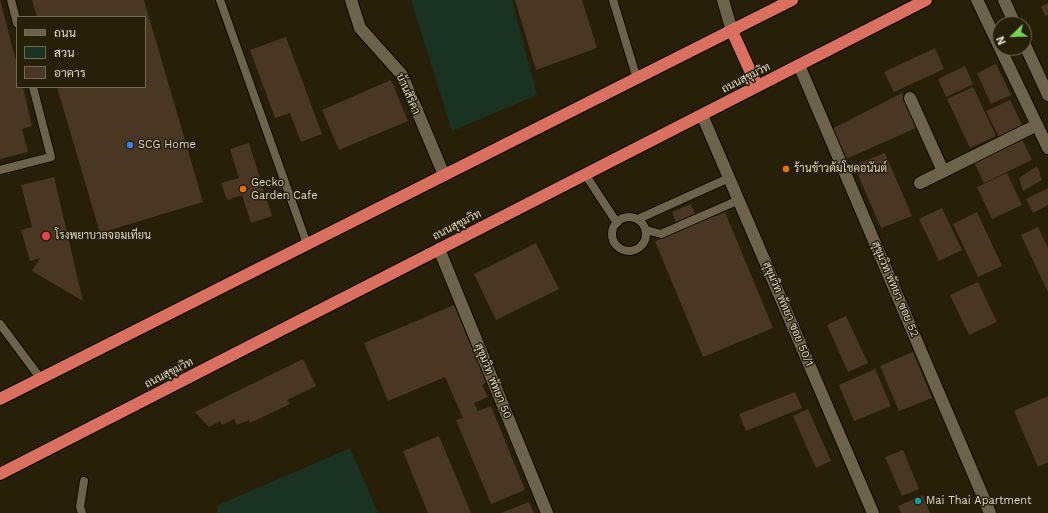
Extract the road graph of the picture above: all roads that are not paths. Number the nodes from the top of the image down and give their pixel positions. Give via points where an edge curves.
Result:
1 (11, 0) edge
2 (220, 0) edge
3 (351, 0) edge
4 (614, 0) edge
5 (723, 0) edge
6 (792, 0) edge
7 (926, 0) edge
8 (977, 0) edge
9 (1004, 0) edge
10 (1011, 16) edge
11 (16, 19) edge
12 (732, 31) junction
13 (1030, 56) edge
14 (799, 65) junction
15 (636, 79) junction
16 (757, 86) junction
17 (33, 88) edge
18 (1048, 94) edge
19 (910, 98) dead end
20 (702, 115) junction
21 (1037, 125) junction
22 (1048, 148) edge
23 (0, 170) edge
24 (943, 171) junction
25 (585, 174) junction
26 (444, 175) junction
27 (729, 178) junction
28 (920, 183) dead end
29 (739, 200) junction
30 (638, 219) junction
31 (617, 223) junction
32 (646, 230) junction
33 (307, 244) junction
34 (439, 249) junction
35 (0, 324) edge
36 (40, 379) junction
37 (0, 399) edge
38 (0, 474) edge
39 (84, 481) dead end
40 (82, 513) edge
41 (547, 513) edge
42 (873, 513) edge
43 (990, 513) edge

1 - 11 lane
2 - 33 lane
3 - 26 street, บ้านสิริคา via 360,28 402,75
4 - 15 lane
5 - 12 street
6 - 12 highway
7 - 14 highway, ถนนสุขุมวิท
8 - 21 street
9 - 10 street
12 - 15 highway
12 - 16 highway
13 - 18 street
14 - 16 highway, ถนนสุขุมวิท
14 - 43 street, สุขุมวิท พัทยา ซอย 52
15 - 26 highway
16 - 20 highway, ถนนสุขุมวิท
17 - 23 lane via 51,157
19 - 24 street
20 - 25 highway, ถนนสุขุมวิท
20 - 27 street, สุขุมวิท พัทยา ซอย 50/1
21 - 22 street
21 - 24 street
24 - 28 street
25 - 31 lane
25 - 34 highway, ถนนสุขุมวิท
26 - 33 highway
27 - 29 street, สุขุมวิท พัทยา ซอย 50/1
27 - 30 lane
29 - 32 lane via 661,234
29 - 42 street, สุขุมวิท พัทยา ซอย 50/1
30 - 31 lane via 624,218
30 - 32 lane
31 - 32 lane via 613,230 614,242 622,250 633,251 642,245
33 - 36 highway
34 - 38 highway, ถนนสุขุมวิท
34 - 41 street, สุขุมวิท พัทยา 50
35 - 36 lane
36 - 37 highway
39 - 40 lane via 80,507

